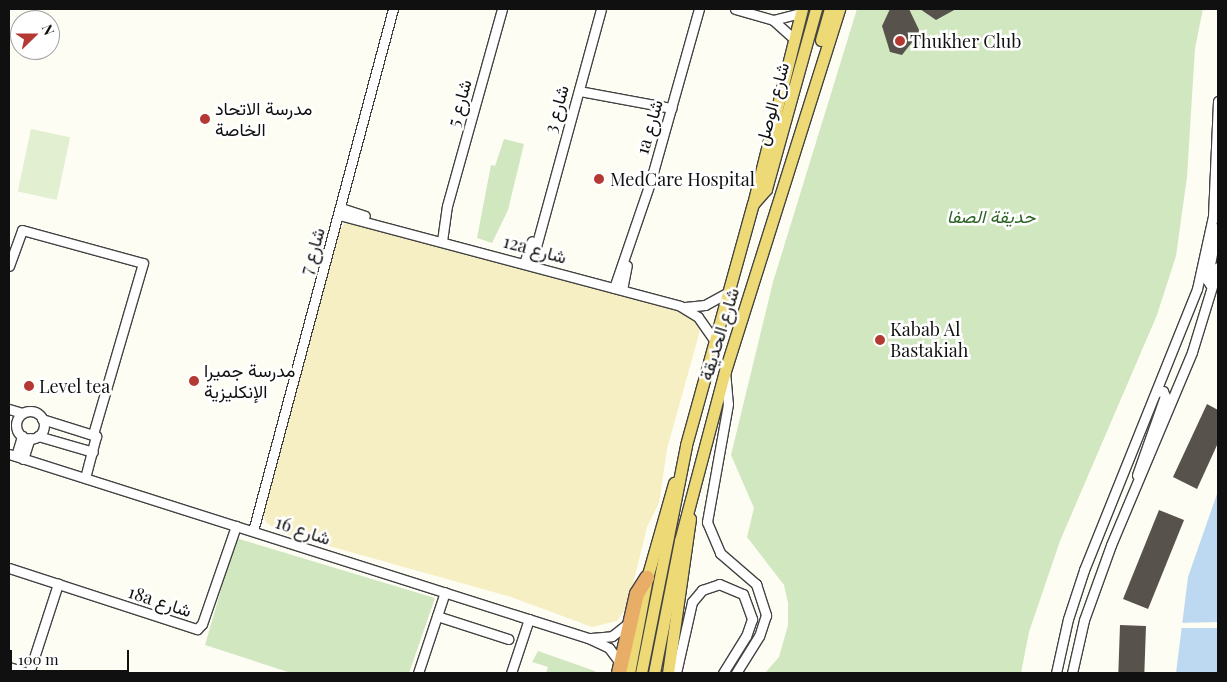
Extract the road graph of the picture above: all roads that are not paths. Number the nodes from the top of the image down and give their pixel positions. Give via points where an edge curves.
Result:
1 (384, 9) edge
2 (393, 9) edge
3 (502, 9) edge
4 (699, 9) edge
5 (738, 9) edge
6 (816, 9) edge
7 (830, 9) edge
8 (840, 9) edge
9 (597, 10) edge
10 (802, 11) edge
11 (773, 20) junction
12 (390, 22) junction
13 (794, 39) junction
14 (820, 64) junction
15 (580, 87) junction
16 (1218, 101) edge
17 (670, 111) junction
18 (1215, 198) junction
19 (753, 204) junction
20 (340, 211) junction
21 (438, 240) junction
22 (528, 264) junction
23 (9, 266) edge
24 (1218, 267) edge
25 (1215, 282) junction
26 (618, 289) junction
27 (727, 293) junction
28 (680, 306) junction
29 (714, 340) junction
30 (725, 371) junction
31 (1158, 392) junction
32 (9, 409) edge
33 (22, 413) junction
34 (42, 419) junction
35 (23, 434) edge
36 (93, 434) junction
37 (93, 452) junction
38 (16, 456) edge
39 (85, 478) junction
40 (679, 478) junction
41 (1136, 487) junction
42 (689, 506) junction
43 (244, 529) junction
44 (9, 568) edge
45 (647, 578) junction
46 (58, 584) junction
47 (445, 592) junction
48 (437, 616) junction
49 (529, 619) junction
50 (630, 622) junction
51 (588, 638) junction
52 (508, 639) dead end
53 (9, 667) edge
54 (623, 670) edge
55 (28, 673) edge
56 (418, 673) edge
57 (511, 673) edge
58 (641, 673) edge
59 (654, 673) edge
60 (668, 673) edge
61 (676, 673) edge
62 (723, 673) edge
63 (736, 673) edge
64 (1056, 673) edge
65 (1072, 673) edge

1 - 12 street
2 - 12 street, شارع 7
3 - 21 street, شارع 5
4 - 17 street, 1a شارع
5 - 11 street
6 - 19 main road, شارع الوصل via 766,189
7 - 14 main road, شارع الحديقة via 820,46
8 - 14 main road
9 - 15 street, شارع 3
10 - 11 street
10 - 13 main road, شارع الحديقة
11 - 13 street
12 - 20 street, شارع 7
13 - 19 main road, شارع الحديقة
14 - 30 main road, شارع الحديقة
15 - 17 street
15 - 22 street, شارع 3
16 - 18 street
17 - 26 street, 1a شارع
18 - 25 street via 1218,219 1207,280 1210,284
18 - 31 street via 1198,289
19 - 27 main road, شارع الحديقة
20 - 21 street, 12a شارع
20 - 43 street, شارع 7 via 258,501
21 - 22 street, 12a شارع
22 - 26 street, 12a شارع
23 - 36 street via 22,230 143,263
24 - 25 street
25 - 41 street via 1189,360
26 - 28 street, 12a شارع
27 - 28 street, 12a شارع via 700,306
27 - 29 main road, شارع الحديقة
28 - 29 street, 12a شارع via 698,317
29 - 40 main road, شارع الحديقة
30 - 42 main road, شارع الحديقة
30 - 63 street via 728,404 707,522 720,553 756,584 766,615 759,636
31 - 41 street via 1163,391 1166,396 1142,455
31 - 64 street via 1084,570 1068,619
32 - 33 street
33 - 34 street via 33,412
33 - 35 street via 17,419
34 - 35 street
34 - 36 street
35 - 37 street
35 - 38 street
36 - 37 street via 97,438
37 - 39 street
38 - 39 street, شارع 16
39 - 43 street, شارع 16
40 - 45 main road via 669,492
40 - 58 main road, شارع الحديقة
41 - 65 street via 1084,620
42 - 59 main road, شارع الحديقة
42 - 60 main road via 689,543
43 - 46 street, 18a شارع via 197,629
43 - 47 street, شارع 16
44 - 46 street, 18a شارع
45 - 50 highway via 637,594
45 - 54 main road
46 - 55 street
47 - 48 street
47 - 49 street, شارع 16
48 - 52 street
48 - 56 street
49 - 51 street, شارع 16
49 - 57 street
50 - 51 street, شارع 16 via 612,636
50 - 54 highway
51 - 54 street, شارع 16 via 609,648
53 - 55 street
61 - 62 street via 692,602 702,590 719,584 743,594 752,619

